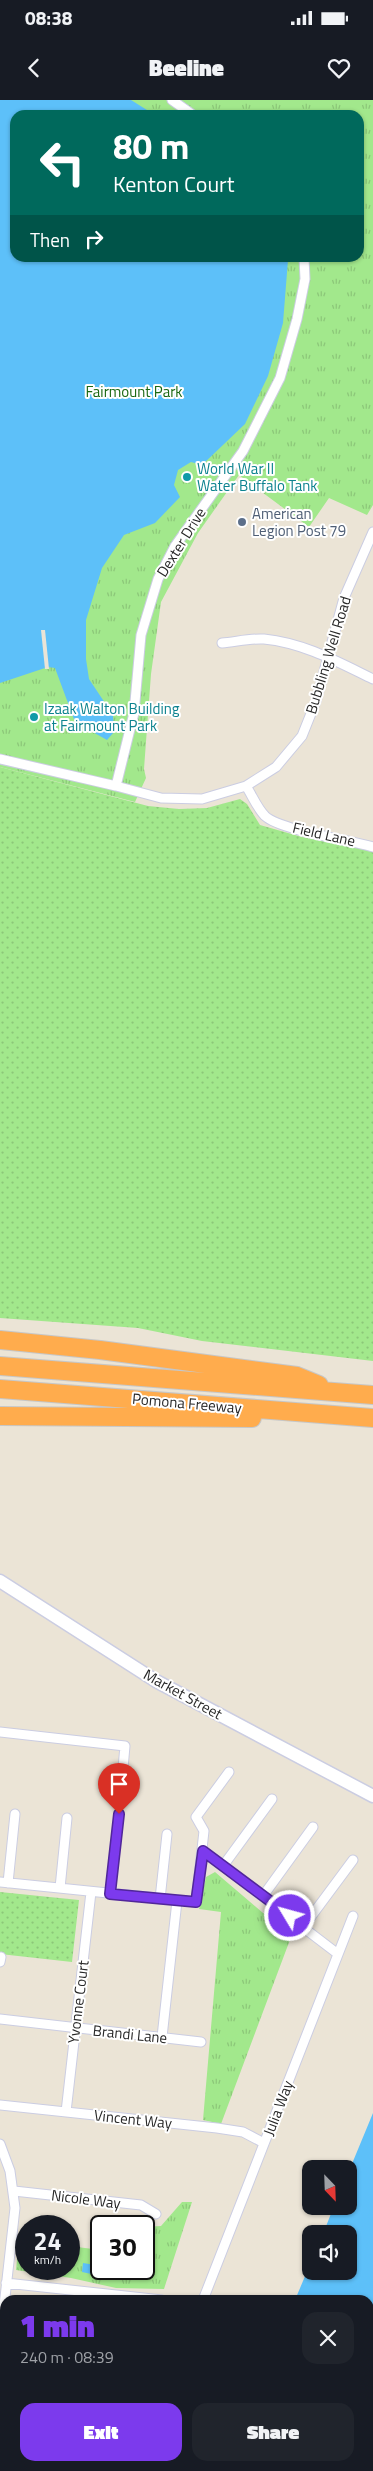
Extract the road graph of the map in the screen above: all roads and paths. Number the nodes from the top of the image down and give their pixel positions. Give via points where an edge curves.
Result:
1 (172, 100) edge
2 (186, 110) edge
3 (304, 262) edge
4 (373, 532) edge
5 (370, 542) edge
6 (222, 643) dead end
7 (329, 657) junction
8 (373, 679) edge
9 (0, 759) edge
10 (116, 786) junction
11 (246, 786) junction
12 (373, 846) edge
13 (0, 1340) edge
14 (0, 1366) edge
15 (0, 1389) edge
16 (338, 1392) junction
17 (373, 1395) edge
18 (327, 1414) junction
19 (0, 1416) edge
20 (373, 1418) edge
21 (0, 1581) edge
22 (0, 1732) edge
23 (229, 1772) dead end
24 (373, 1796) edge
25 (272, 1800) dead end
26 (120, 1801) dead end
27 (15, 1814) dead end
28 (119, 1814) dead end
29 (67, 1818) dead end
30 (313, 1828) dead end
31 (167, 1834) dead end
32 (203, 1851) junction
33 (353, 1860) dead end
34 (223, 1866) junction
35 (4, 1882) edge
36 (60, 1888) junction
37 (91, 1892) junction
38 (110, 1894) junction
39 (264, 1896) junction
40 (160, 1899) junction
41 (176, 1901) junction
42 (352, 1916) dead end
43 (304, 1926) junction
44 (338, 1954) junction
45 (1, 1957) edge
46 (0, 1962) edge
47 (0, 2019) edge
48 (75, 2027) junction
49 (162, 2037) junction
50 (201, 2042) dead end
51 (0, 2105) edge
52 (66, 2112) junction
53 (264, 2143) junction
54 (0, 2144) edge
55 (14, 2190) junction
56 (156, 2214) dead end
57 (4, 2257) edge
58 (6, 2284) junction
59 (5, 2295) edge
60 (113, 2295) edge
61 (205, 2295) edge

1 - 2 street
3 - 10 street, Dexter Drive via 305,279 297,319 280,378 243,451 175,546 158,579 141,635 134,713
4 - 5 street, Bubbling Well Road
5 - 7 street, Bubbling Well Road via 344,598
6 - 7 street via 263,639 298,645
7 - 8 street
7 - 11 street, Bubbling Well Road via 302,736 276,767
9 - 10 street
10 - 11 street via 161,798 202,799
11 - 12 street, Field Lane via 265,816 292,828
13 - 16 highway via 297,1376
14 - 16 highway, Pomona Freeway
15 - 18 highway, Pomona Freeway
16 - 17 highway, Pomona Freeway
18 - 19 highway via 222,1419
18 - 20 highway, Pomona Freeway
21 - 24 main road, Market Street via 156,1681
22 - 26 street via 125,1746
23 - 32 street via 196,1817 204,1831
25 - 34 street
27 - 35 street
28 - 38 street
29 - 36 street
30 - 39 street
31 - 40 street
32 - 34 street
32 - 41 street via 196,1902
33 - 43 street
34 - 39 street
35 - 36 street
36 - 37 street
37 - 38 street
37 - 48 street, Yvonne Court
38 - 40 street
39 - 43 street
40 - 41 street
41 - 49 street
42 - 44 street, Julia Way
43 - 44 street
44 - 53 street, Julia Way
45 - 46 street
47 - 48 street, Brandi Lane
48 - 49 street, Brandi Lane
48 - 52 street, Yvonne Court
49 - 50 street, Brandi Lane
51 - 52 street, Vincent Way
52 - 53 street, Vincent Way via 243,2132
53 - 61 street, Julia Way
54 - 55 street
55 - 56 street, Nicole Way via 141,2205
55 - 57 street via 14,2208
57 - 58 street
58 - 59 street
58 - 60 street

